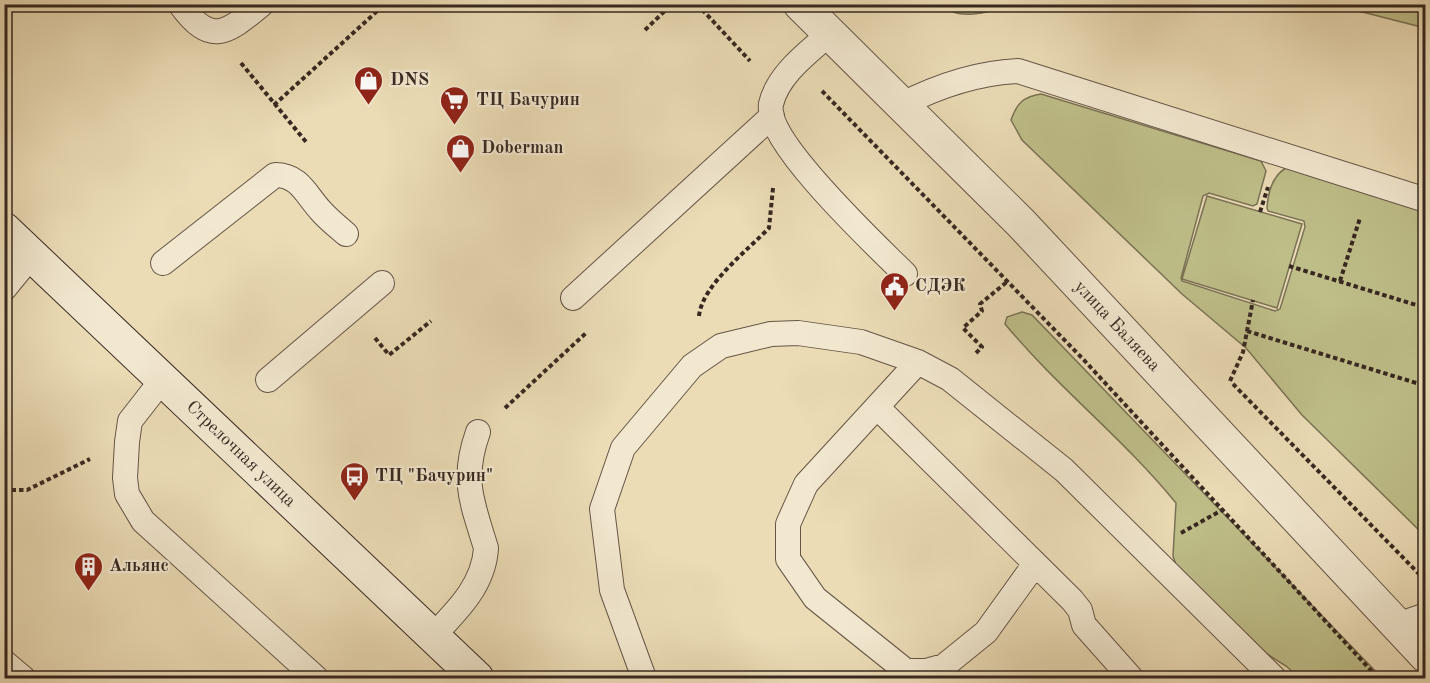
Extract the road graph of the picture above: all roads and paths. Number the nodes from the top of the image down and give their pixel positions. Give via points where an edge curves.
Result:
1 (180, 4) edge
2 (262, 4) edge
3 (385, 4) edge
4 (672, 4) edge
5 (697, 4) edge
6 (800, 4) edge
7 (645, 30) dead end
8 (216, 32) junction
9 (829, 34) junction
10 (796, 64) junction
11 (777, 89) junction
12 (274, 105) junction
13 (901, 105) junction
14 (772, 116) junction
15 (297, 130) dead end
16 (773, 181) dead end
17 (1425, 200) edge
18 (4, 229) edge
19 (1356, 230) dead end
20 (346, 234) dead end
21 (32, 256) junction
22 (163, 263) dead end
23 (1289, 266) dead end
24 (905, 274) dead end
25 (1008, 281) junction
26 (1340, 281) junction
27 (382, 283) dead end
28 (4, 289) edge
29 (573, 298) dead end
30 (1253, 300) dead end
31 (1425, 308) edge
32 (431, 321) dead end
33 (1247, 331) junction
34 (721, 346) junction
35 (389, 354) dead end
36 (918, 362) junction
37 (950, 379) junction
38 (162, 380) junction
39 (268, 380) dead end
40 (1230, 381) dead end
41 (1425, 386) edge
42 (878, 407) junction
43 (478, 432) dead end
44 (83, 463) dead end
45 (4, 490) edge
46 (1222, 509) junction
47 (1147, 552) junction
48 (1035, 564) junction
49 (1411, 620) edge
50 (432, 636) junction
51 (1425, 656) edge
52 (4, 663) edge
53 (301, 674) edge
54 (23, 678) edge
55 (477, 678) edge
56 (644, 678) edge
57 (1131, 678) edge
58 (1274, 678) edge
59 (1378, 678) edge

1 - 8 lane via 198,26
2 - 8 lane via 232,29
3 - 12 path
4 - 7 path
5 - 11 path
6 - 9 street, улица Баляева
8 - 12 path
9 - 10 lane
9 - 13 street, улица Баляева
10 - 11 lane
10 - 25 path
11 - 14 lane
12 - 15 path
13 - 17 lane via 938,86 1018,71
13 - 49 street, улица Баляева
14 - 24 lane via 792,152 830,199
14 - 29 lane
16 - 34 path via 769,228 700,303 699,325
18 - 21 street, Стрелочная улица
19 - 26 path
20 - 22 lane via 297,181 287,175 275,175
21 - 28 lane
21 - 38 street, Стрелочная улица
23 - 26 path
25 - 37 path via 980,304 982,311 963,327 982,346
25 - 46 path
26 - 31 path
27 - 39 lane
30 - 33 path
32 - 35 path
33 - 40 path
33 - 41 path
34 - 36 lane via 771,334 798,333 861,342
34 - 56 lane via 692,366 623,448 602,509 612,590
36 - 37 lane
36 - 42 lane
37 - 47 lane via 1064,471
38 - 50 street, Стрелочная улица
38 - 53 lane via 130,421 124,478 130,502 143,521
42 - 48 lane
42 - 48 lane via 806,484 788,524 788,559 815,598 906,671 926,671 944,666 986,632
43 - 50 lane via 469,458 468,484 486,548 484,567 468,597
44 - 45 path via 27,490
46 - 47 path
46 - 59 path
47 - 58 lane
48 - 57 lane via 1072,600 1084,625
49 - 51 street, улица Баляева
50 - 55 street, Стрелочная улица
52 - 54 lane

